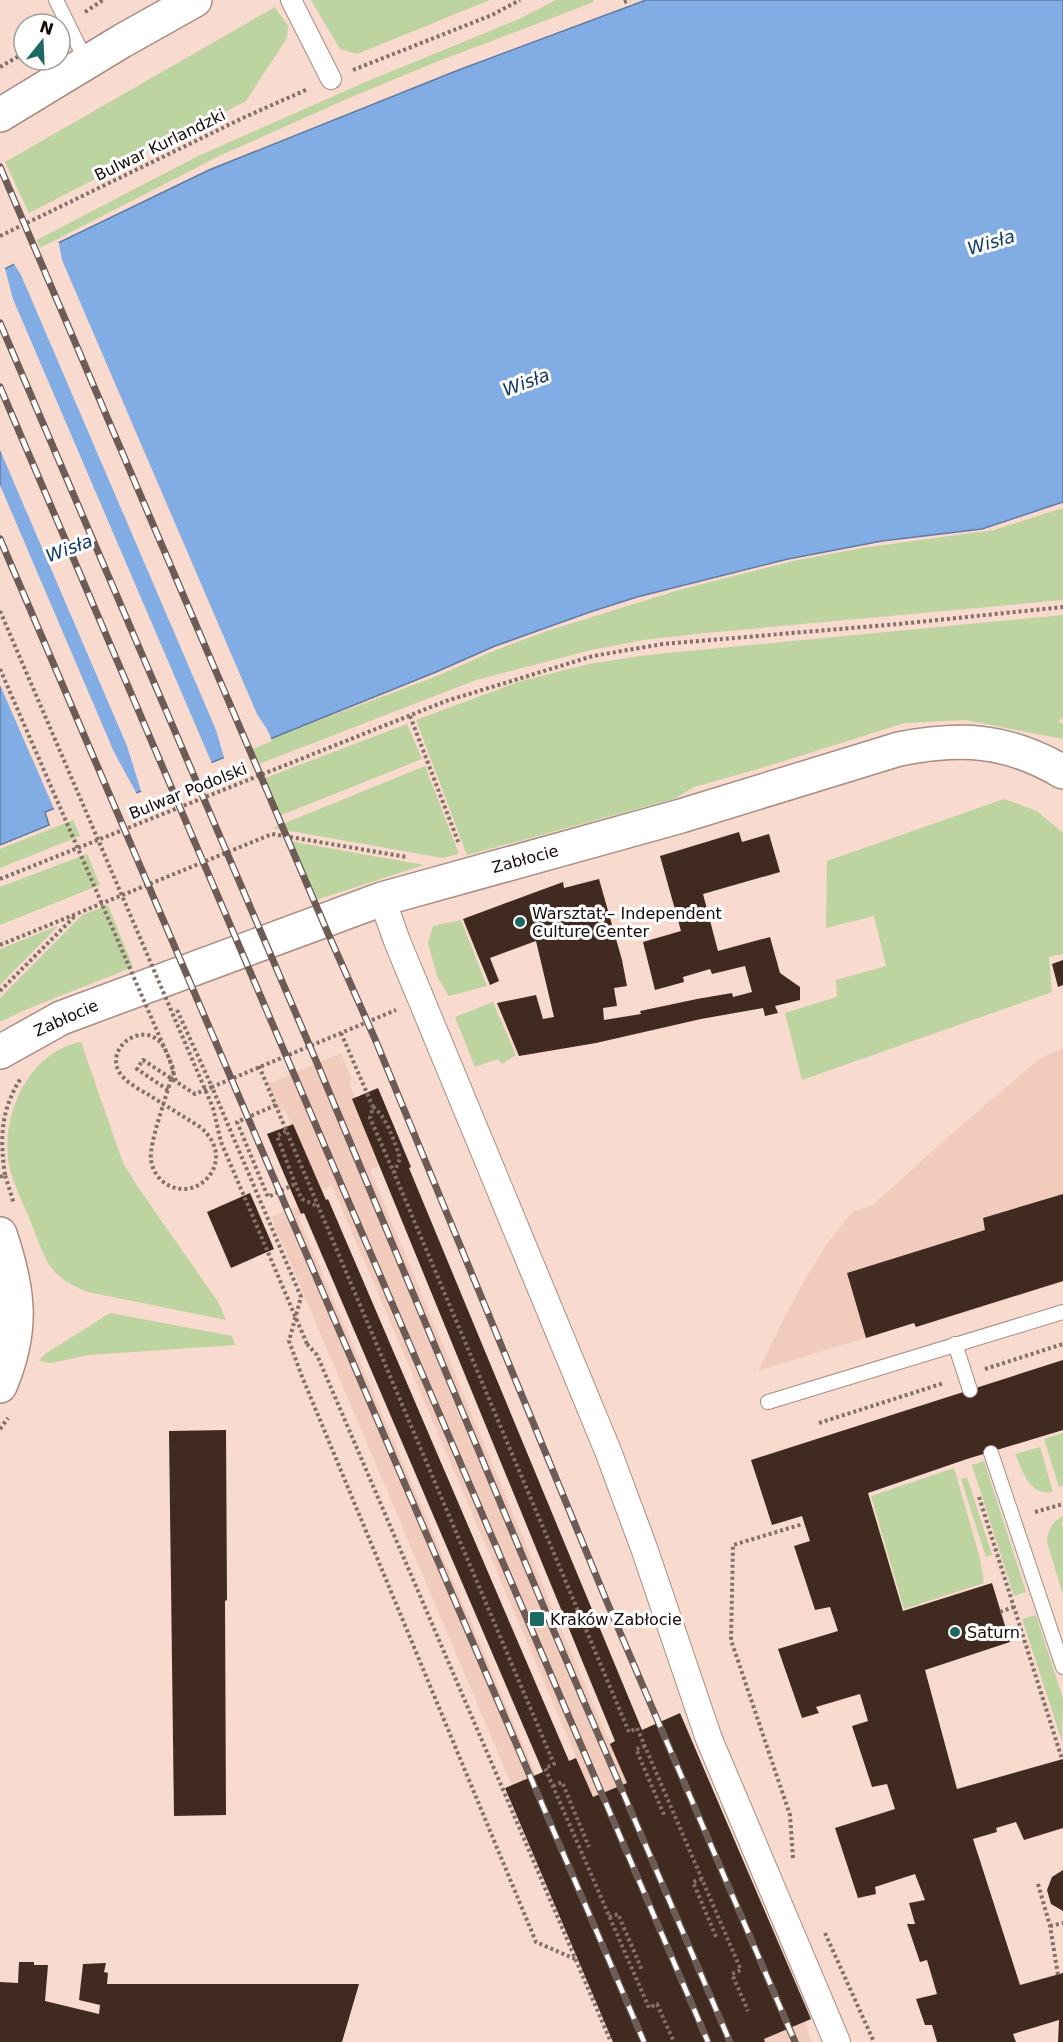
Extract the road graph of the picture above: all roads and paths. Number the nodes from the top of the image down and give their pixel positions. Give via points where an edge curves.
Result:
1 (56, 0) edge
2 (158, 0) edge
3 (195, 0) edge
4 (291, 0) edge
5 (520, 0) edge
6 (630, 0) edge
7 (624, 2) dead end
8 (122, 41) junction
9 (87, 63) junction
10 (331, 79) junction
11 (0, 115) edge
12 (0, 236) edge
13 (1063, 607) edge
14 (0, 611) edge
15 (0, 669) edge
16 (410, 716) junction
17 (1063, 772) edge
18 (460, 847) dead end
19 (0, 879) edge
20 (443, 881) junction
21 (382, 899) junction
22 (78, 913) junction
23 (0, 945) edge
24 (0, 991) edge
25 (163, 1005) dead end
26 (401, 1008) dead end
27 (153, 1009) dead end
28 (142, 1012) dead end
29 (341, 1033) junction
30 (13, 1061) edge
31 (259, 1066) junction
32 (177, 1082) junction
33 (212, 1087) junction
34 (168, 1090) junction
35 (276, 1105) junction
36 (373, 1107) junction
37 (286, 1131) junction
38 (394, 1173) junction
39 (5, 1175) dead end
40 (295, 1184) junction
41 (319, 1207) junction
42 (0, 1234) edge
43 (1063, 1312) edge
44 (954, 1344) junction
45 (1063, 1344) edge
46 (965, 1376) junction
47 (0, 1386) edge
48 (970, 1390) dead end
49 (768, 1402) dead end
50 (819, 1423) dead end
51 (991, 1453) dead end
52 (978, 1493) dead end
53 (1063, 1504) edge
54 (1031, 1513) dead end
55 (803, 1524) dead end
56 (1063, 1666) edge
57 (645, 1746) junction
58 (1062, 1759) edge
59 (553, 1786) junction
60 (665, 1817) dead end
61 (589, 1847) dead end
62 (793, 1861) dead end
63 (702, 1879) junction
64 (1038, 1884) dead end
65 (609, 1917) junction
66 (1063, 1923) edge
67 (822, 1925) dead end
68 (1050, 1926) junction
69 (717, 1939) dead end
70 (575, 1959) junction
71 (642, 1970) dead end
72 (1059, 1975) dead end
73 (748, 2011) dead end
74 (611, 2042) edge
75 (674, 2042) edge
76 (837, 2042) edge
77 (874, 2042) edge

1 - 9 lane
2 - 8 street
3 - 8 street
4 - 10 street
5 - 10 path, Bulwar Kurlandzki via 492,15
6 - 7 path
8 - 9 street
9 - 11 street
10 - 12 path, Bulwar Kurlandzki
13 - 16 path, Bulwar Podolski via 663,644 593,656 446,701
14 - 70 path, bridge via 213,1108 221,1142 307,1344 317,1355
15 - 34 path, bridge via 174,1070
16 - 18 path
16 - 19 path, Bulwar Podolski
17 - 20 street, Zabłocie via 1036,758 988,743 956,741 899,749 681,816
20 - 21 street, Zabłocie
20 - 22 path via 436,862 272,834
21 - 30 street, Zabłocie via 68,1015 38,1029
21 - 76 street via 608,1451 709,1739
22 - 23 path
22 - 24 path
25 - 33 path via 173,1001
26 - 29 path
27 - 28 path
29 - 31 path
29 - 36 path
30 - 39 path via 13,1092 3,1120 1,1141
31 - 33 path
31 - 35 path
32 - 33 path via 195,1094
32 - 34 path via 143,1060 137,1070
32 - 34 path, bridge via 163,1045 156,1038 140,1034 120,1047 116,1063 123,1078 137,1088 164,1104 200,1127 215,1144 215,1167 200,1184 190,1188 167,1185 153,1169 151,1149 160,1119 162,1110 165,1100
33 - 70 path via 301,1297 289,1341 301,1374 536,1942
35 - 37 path
35 - 40 path via 237,1122 268,1197
36 - 38 path via 370,1118
36 - 38 path via 381,1113 400,1158
37 - 40 path via 277,1136
37 - 41 path
38 - 57 path via 629,1732 637,1728
40 - 41 path via 302,1199
41 - 59 path via 554,1764 545,1768
42 - 47 street via 16,1296 14,1342
43 - 44 lane
44 - 46 lane
44 - 49 lane
45 - 46 path
46 - 48 lane
46 - 50 path
51 - 56 lane
52 - 58 path
53 - 54 path
55 - 62 path via 733,1545 731,1640 790,1815
57 - 60 path via 636,1749
57 - 63 path
59 - 61 path via 562,1782
59 - 65 path
63 - 69 path via 693,1882
63 - 73 path via 741,1970 732,1974
64 - 68 path
65 - 71 path via 618,1914
65 - 75 path via 648,2008 657,2004
66 - 68 path
67 - 77 path
68 - 72 path
70 - 74 path

